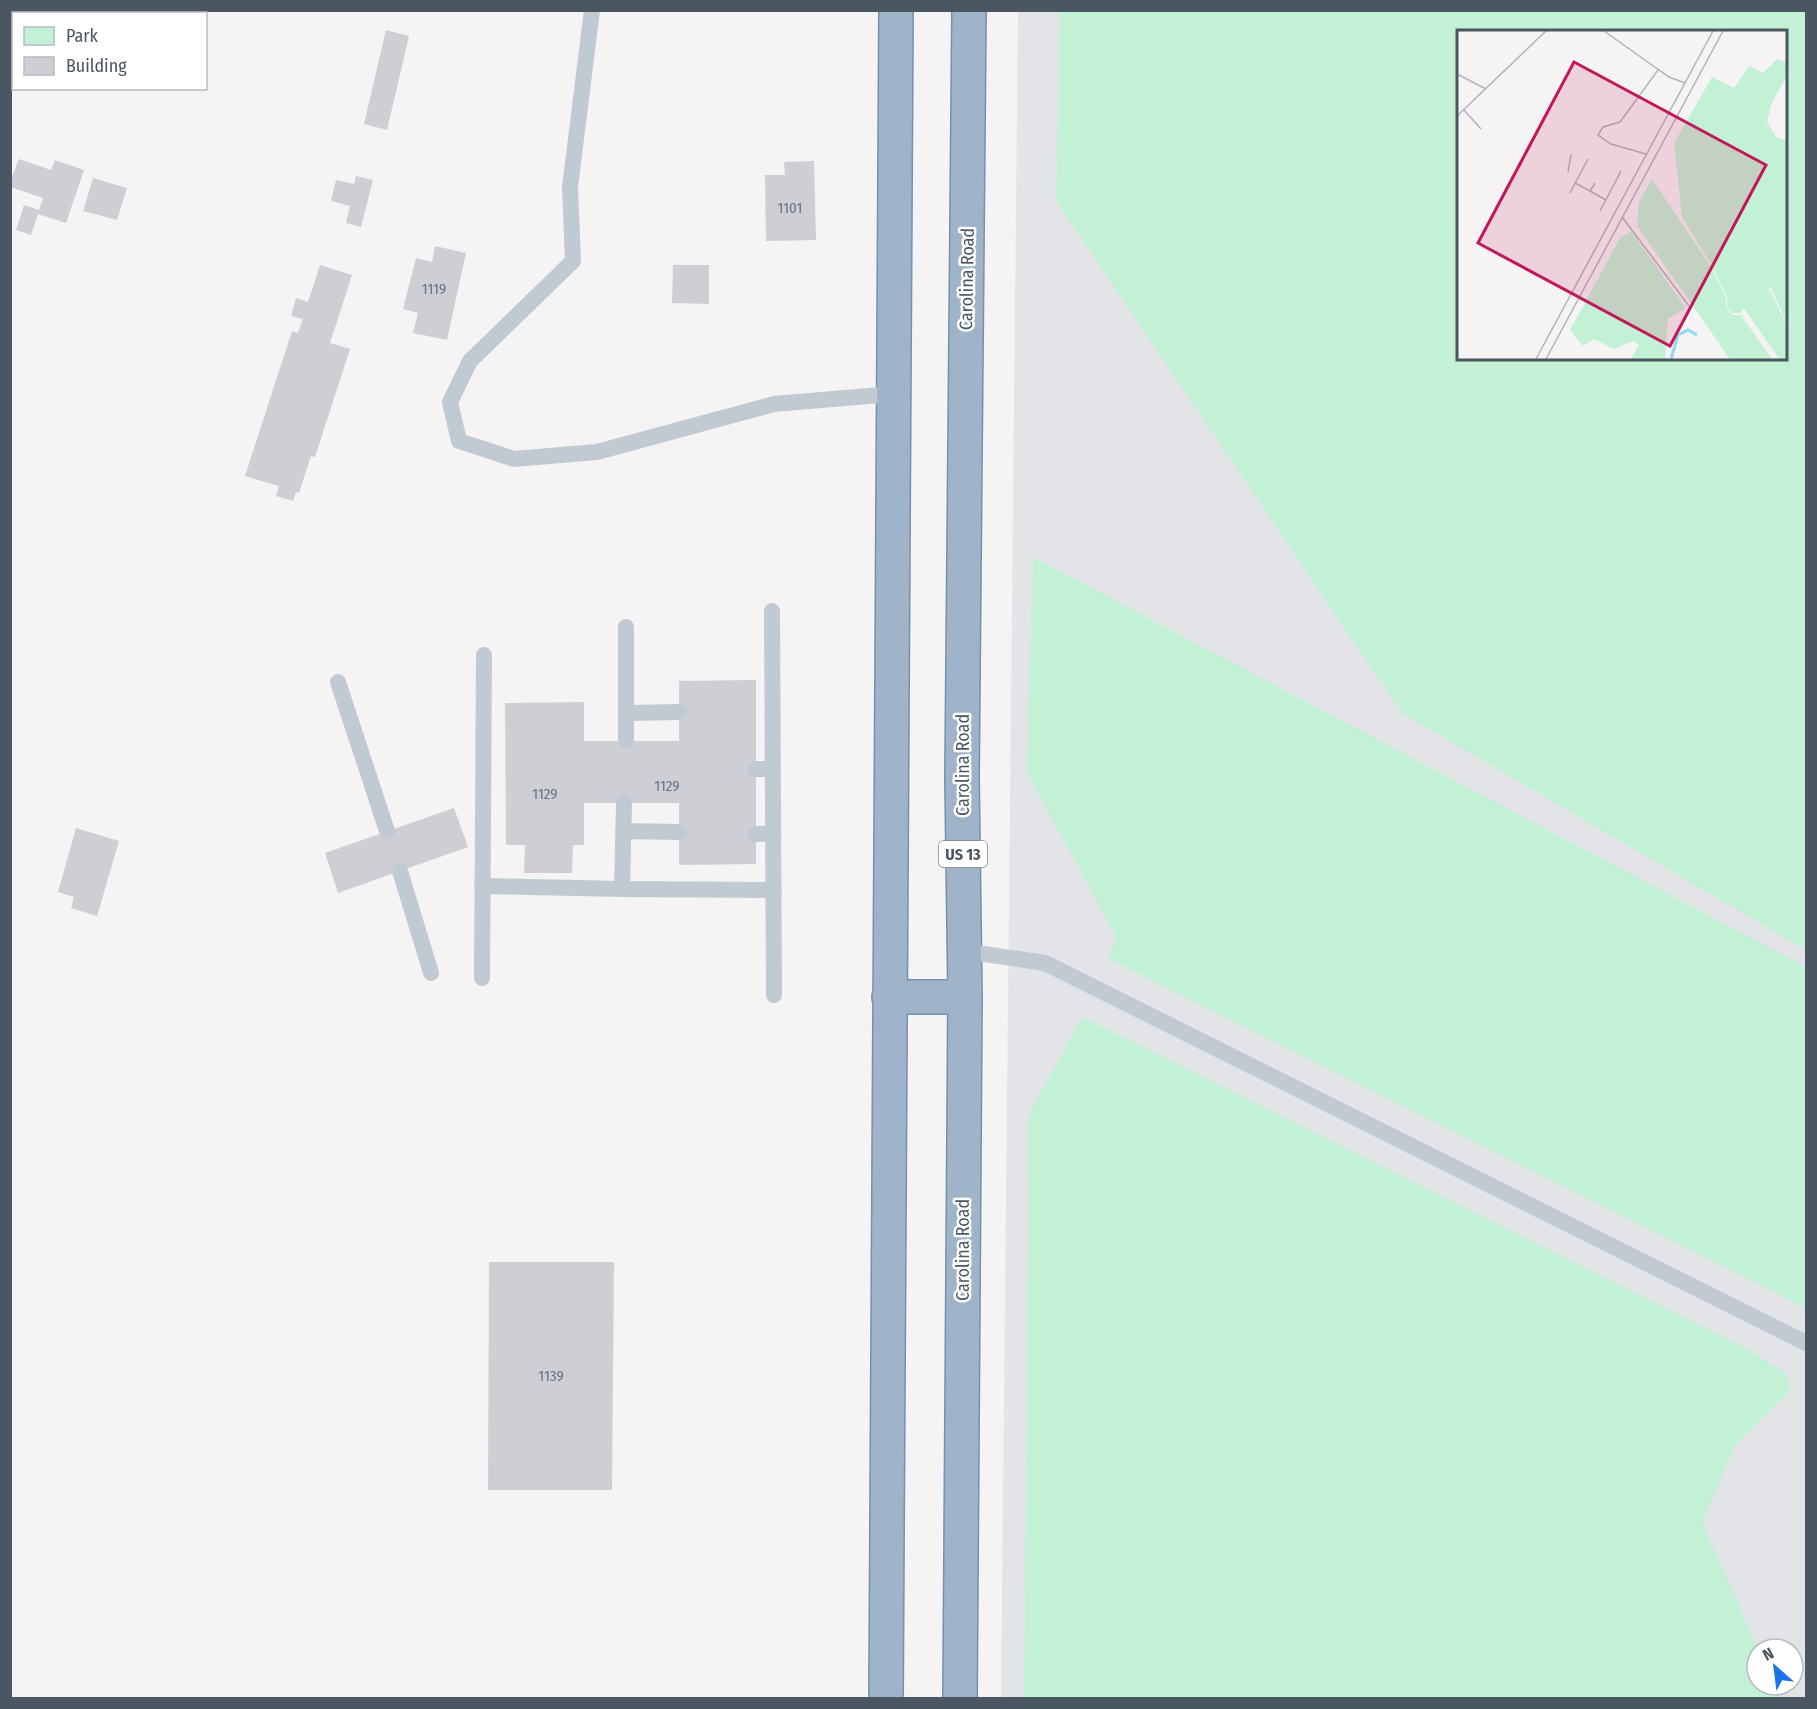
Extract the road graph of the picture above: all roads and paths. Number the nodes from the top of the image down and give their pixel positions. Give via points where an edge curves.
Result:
1 (592, 10) edge
2 (896, 10) edge
3 (969, 10) edge
4 (893, 394) junction
5 (772, 611) dead end
6 (626, 627) dead end
7 (484, 655) dead end
8 (338, 682) dead end
9 (679, 712) dead end
10 (626, 713) junction
11 (626, 741) dead end
12 (624, 803) dead end
13 (387, 831) dead end
14 (623, 831) junction
15 (679, 832) dead end
16 (756, 834) dead end
17 (773, 834) junction
18 (400, 871) dead end
19 (482, 886) junction
20 (622, 889) junction
21 (774, 890) junction
22 (964, 951) junction
23 (431, 973) dead end
24 (482, 978) dead end
25 (774, 994) dead end
26 (889, 997) junction
27 (965, 997) junction
28 (1806, 1343) edge
29 (886, 1698) edge
30 (960, 1698) edge

1 - 4 lane via 570,187 573,261 470,361 450,402 459,441 513,459 597,452 774,404
2 - 4 highway
3 - 22 highway, Carolina Road / US 13
4 - 26 highway
5 - 17 lane via 764,769
6 - 10 lane
7 - 19 lane
8 - 13 lane
9 - 10 lane
10 - 11 lane
12 - 14 lane
14 - 15 lane
14 - 20 lane
16 - 17 lane
17 - 21 lane
18 - 23 lane
19 - 20 lane
19 - 24 lane
20 - 21 lane
21 - 25 lane
22 - 27 highway, Carolina Road / US 13
22 - 28 lane via 1045,963
26 - 27 highway
26 - 29 highway
27 - 30 highway, Carolina Road / US 13

